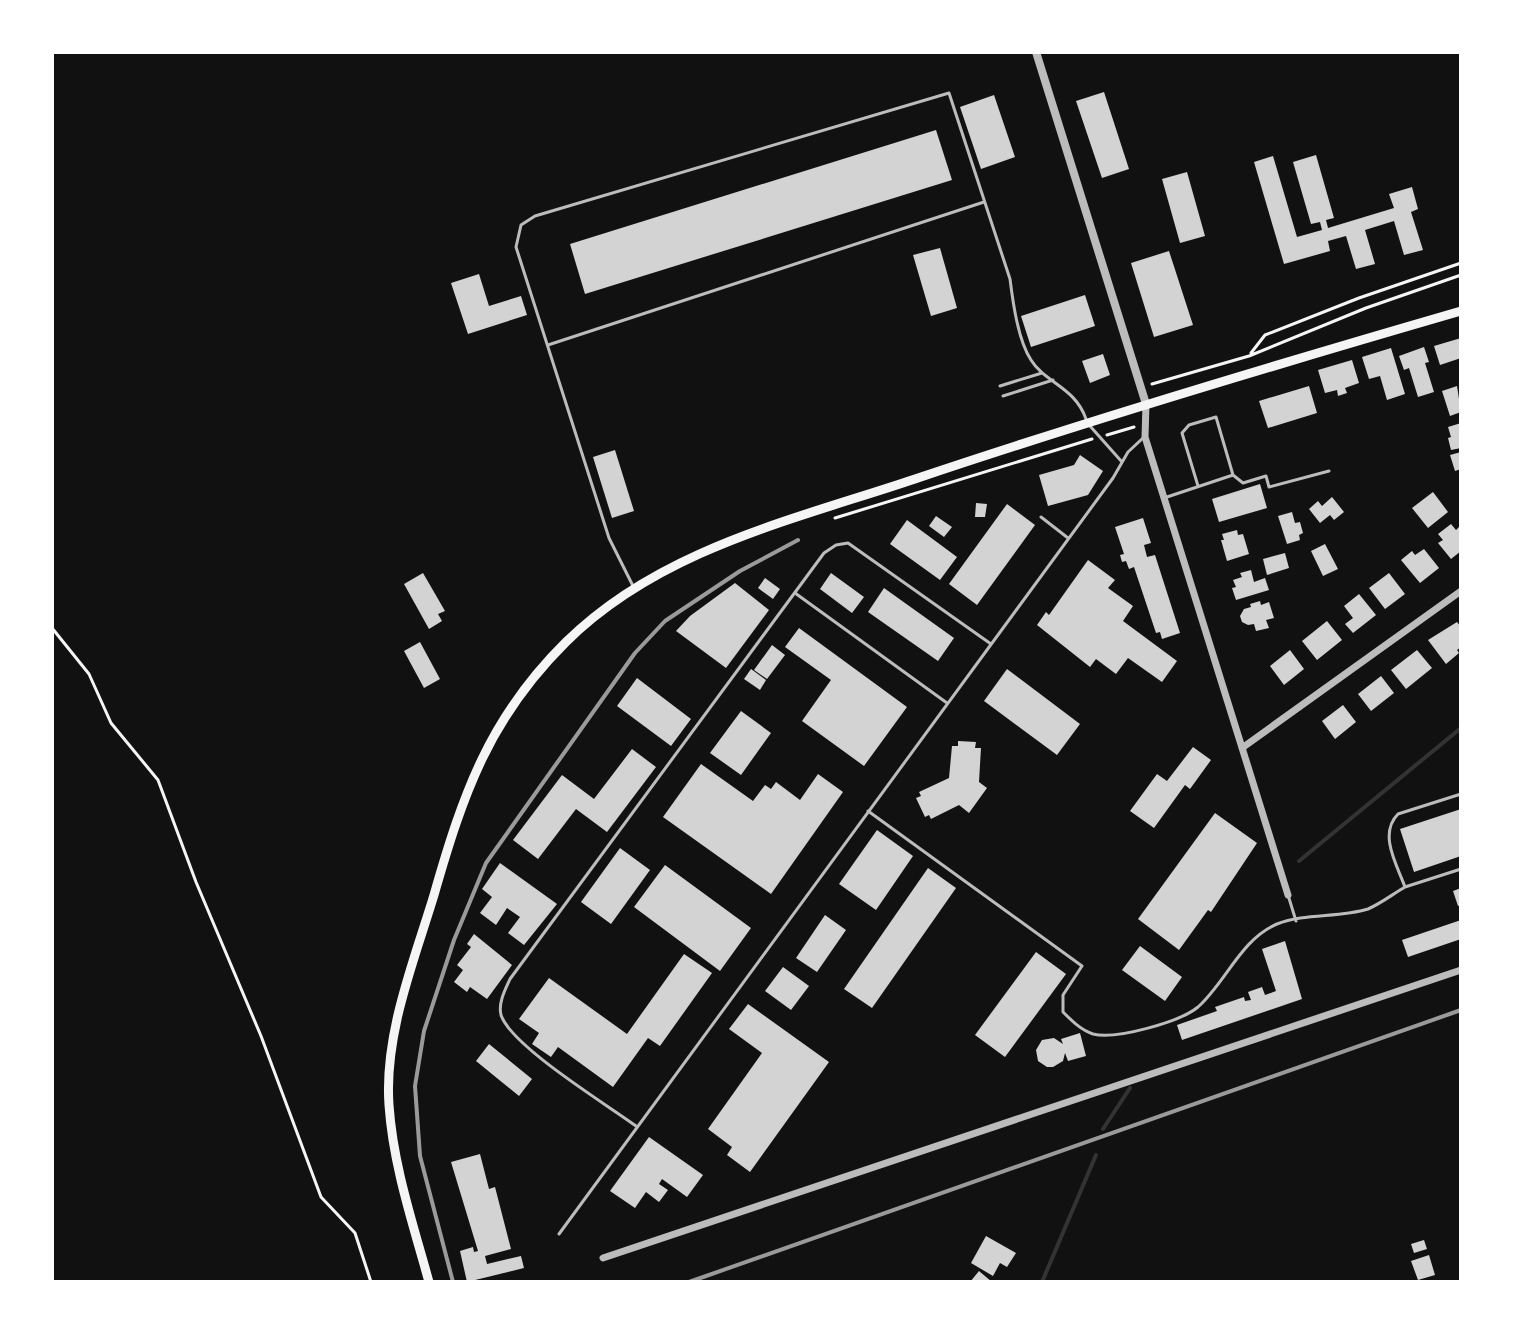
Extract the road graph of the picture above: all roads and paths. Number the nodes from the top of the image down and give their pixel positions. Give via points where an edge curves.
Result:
1 (1036, 52) edge
2 (984, 202) junction
3 (1461, 263) edge
4 (1461, 275) edge
5 (1461, 311) edge
6 (548, 345) junction
7 (1249, 356) junction
8 (1042, 373) junction
9 (1054, 380) junction
10 (1000, 386) dead end
11 (1141, 388) junction
12 (1003, 396) dead end
13 (1146, 404) junction
14 (1087, 421) junction
15 (1145, 424) junction
16 (1098, 437) junction
17 (1145, 437) junction
18 (1122, 462) junction
19 (1329, 471) dead end
20 (1233, 475) junction
21 (1198, 486) junction
22 (1164, 498) junction
23 (1041, 517) dead end
24 (823, 522) dead end
25 (1068, 538) junction
26 (634, 588) junction
27 (1461, 591) edge
28 (794, 593) junction
29 (52, 628) edge
30 (991, 644) junction
31 (947, 703) junction
32 (1242, 748) junction
33 (1461, 794) edge
34 (868, 811) junction
35 (1461, 869) edge
36 (1405, 887) junction
37 (1288, 895) joint
38 (1296, 921) junction
39 (1461, 970) edge
40 (637, 1127) junction
41 (559, 1234) dead end
42 (603, 1258) dead end
43 (371, 1282) edge
44 (429, 1282) edge

1 - 11 street
2 - 6 lane
2 - 6 lane via 949,93 535,216 521,225 516,247
2 - 8 lane via 1027,352
3 - 7 path via 1265,335
4 - 7 path
5 - 13 main road
6 - 26 lane via 609,538
7 - 11 path
8 - 9 lane
8 - 10 lane
9 - 12 lane
9 - 14 lane via 1082,408
11 - 13 street
13 - 14 main road
13 - 15 street
14 - 16 lane
14 - 26 main road via 698,553
15 - 16 path
15 - 17 street
16 - 18 lane
16 - 24 path
17 - 18 lane
17 - 22 street
18 - 25 lane
19 - 20 lane via 1269,487 1266,476 1243,483
20 - 21 lane
20 - 21 lane via 1216,417 1189,425 1182,433
21 - 22 lane
22 - 32 street
23 - 25 lane
25 - 30 lane
26 - 44 main road via 568,640 530,679 480,760 449,843 401,1010 389,1073 398,1169
27 - 32 street
28 - 30 lane via 824,553 848,543
28 - 31 lane
28 - 40 lane via 510,979 501,999 500,1012 517,1038
29 - 43 path via 89,674 111,723 158,780 321,1197 355,1233
30 - 31 lane
31 - 34 lane
32 - 37 street
33 - 36 lane via 1392,820 1387,836
34 - 38 lane via 1082,966 1063,995 1063,1012 1093,1034 1113,1035 1183,1016 1197,1008 1258,935 1279,923
34 - 40 lane
35 - 36 lane
36 - 38 lane via 1369,908
37 - 38 lane
39 - 42 street
40 - 41 lane

